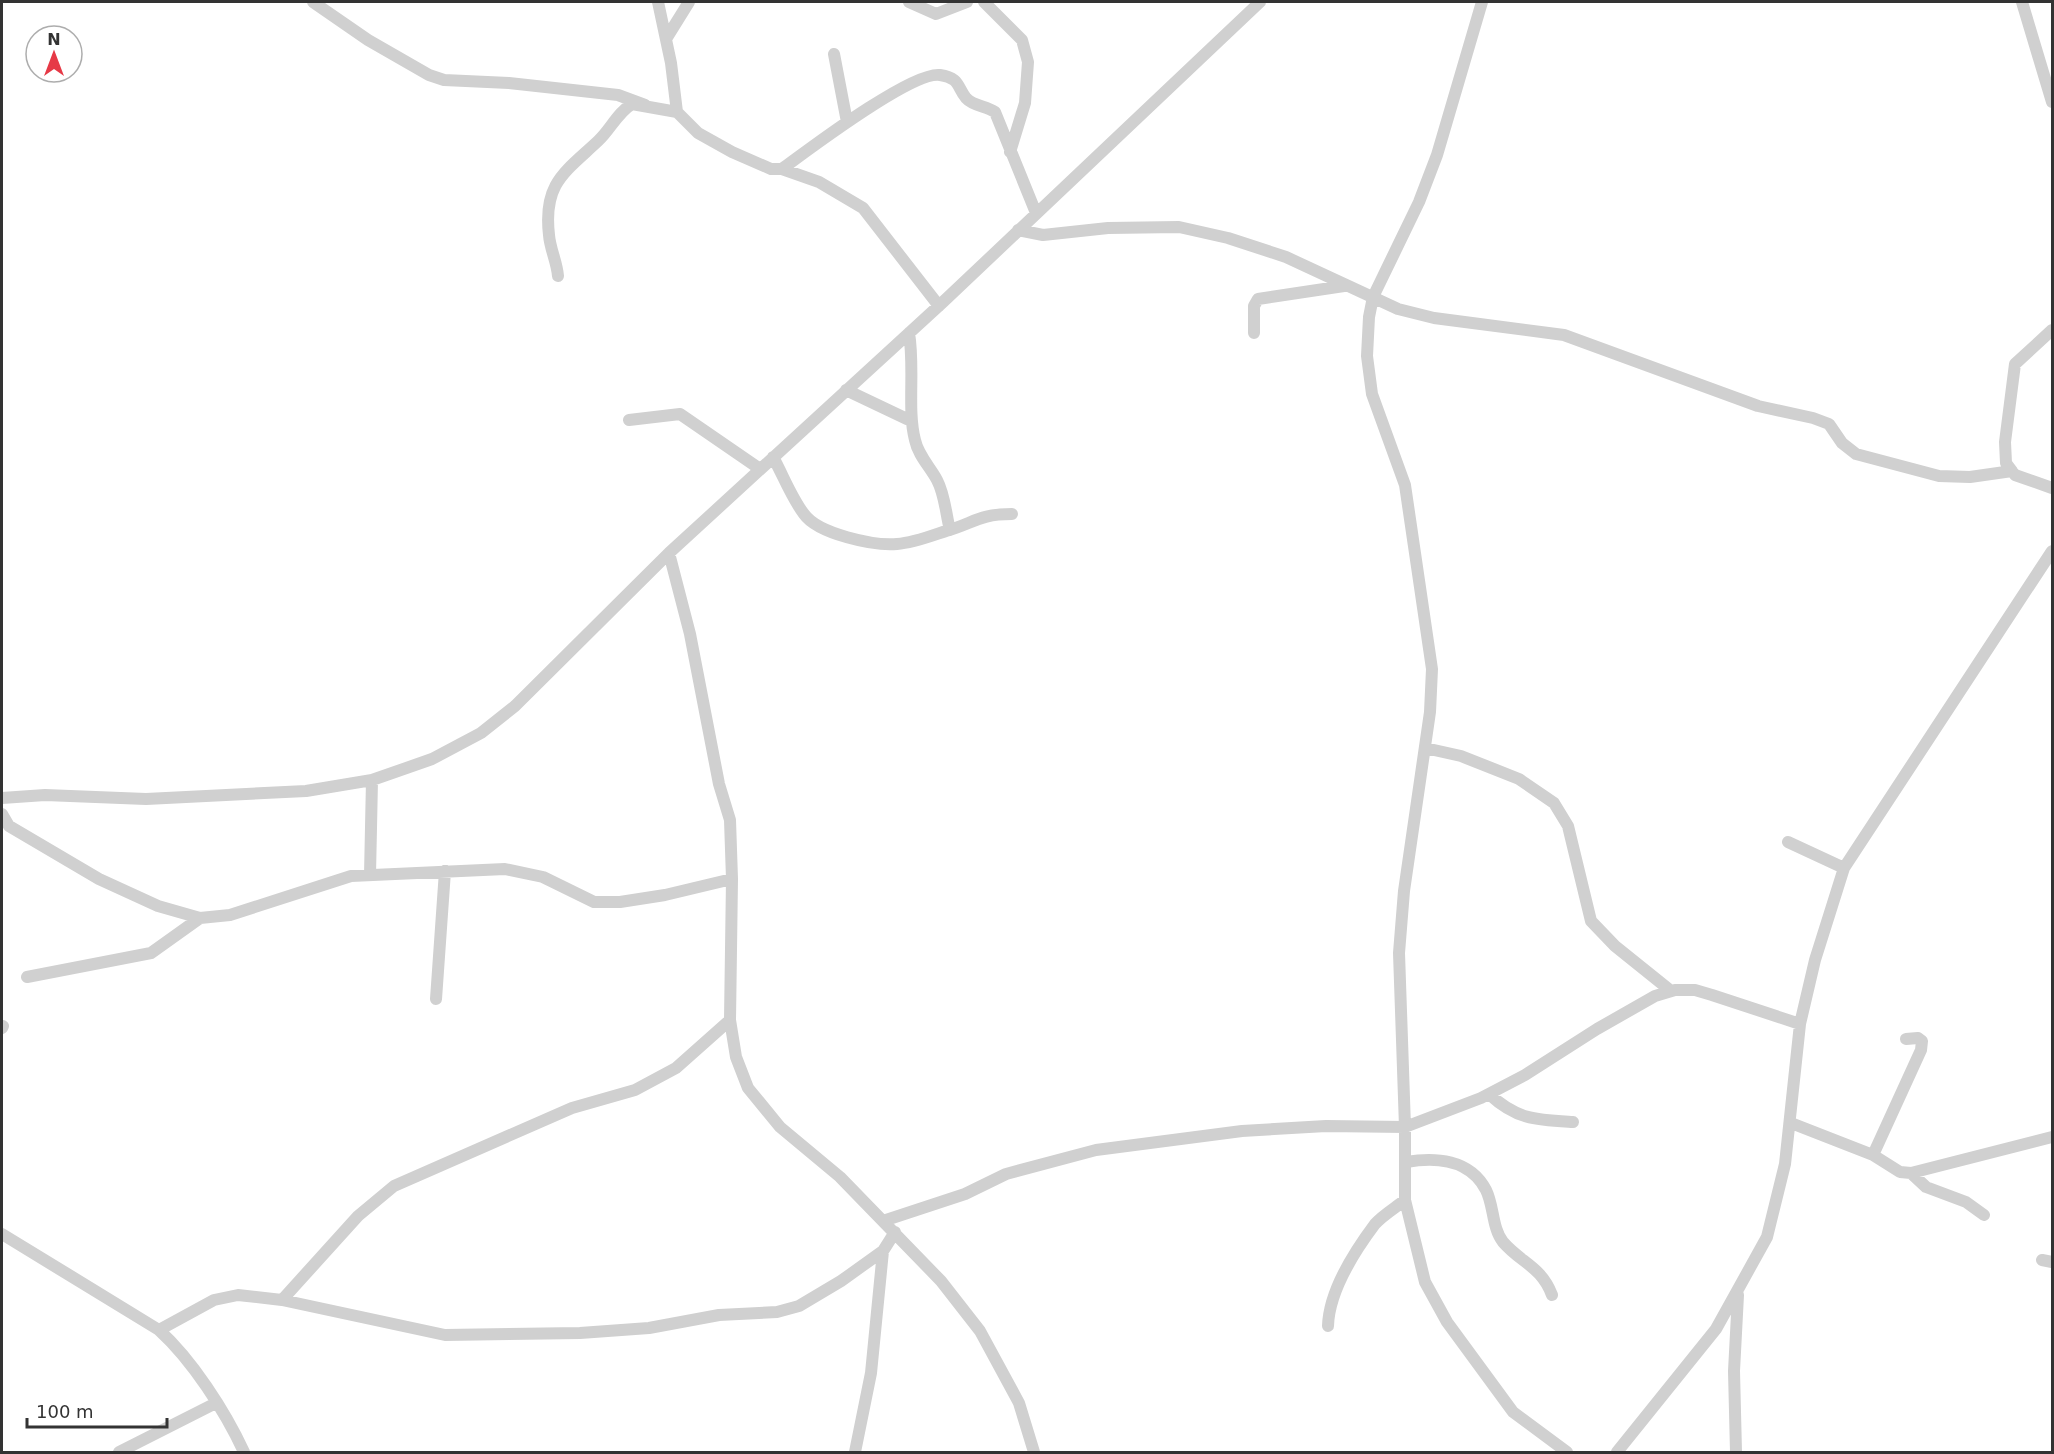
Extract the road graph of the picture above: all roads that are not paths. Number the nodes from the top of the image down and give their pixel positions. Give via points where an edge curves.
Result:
1 (313, 2) edge
2 (658, 2) edge
3 (690, 2) edge
4 (909, 2) edge
5 (968, 2) edge
6 (984, 2) edge
7 (1260, 2) edge
8 (1482, 2) edge
9 (2022, 2) edge
10 (666, 39) junction
11 (834, 54) dead end
12 (2048, 73) edge
13 (2052, 102) edge
14 (645, 105) junction
15 (677, 112) junction
16 (847, 122) junction
17 (1010, 152) junction
18 (782, 169) junction
19 (1036, 213) junction
20 (1018, 230) junction
21 (558, 276) dead end
22 (1344, 286) junction
23 (1373, 297) junction
24 (939, 306) junction
25 (2052, 330) edge
26 (909, 333) junction
27 (1254, 333) dead end
28 (846, 390) junction
29 (911, 417) junction
30 (629, 420) dead end
31 (773, 457) junction
32 (760, 468) junction
33 (2012, 471) junction
34 (2052, 488) edge
35 (1012, 514) dead end
36 (950, 530) junction
37 (2052, 551) edge
38 (669, 553) junction
39 (1425, 748) junction
40 (372, 780) junction
41 (2, 798) edge
42 (2, 814) edge
43 (1788, 842) dead end
44 (1844, 868) junction
45 (445, 871) junction
46 (370, 875) junction
47 (732, 879) junction
48 (200, 918) junction
49 (27, 976) dead end
50 (1671, 991) junction
51 (436, 999) dead end
52 (730, 1020) junction
53 (1800, 1024) junction
54 (1906, 1039) dead end
55 (1489, 1094) junction
56 (1573, 1122) dead end
57 (1791, 1123) junction
58 (1405, 1127) junction
59 (2052, 1137) edge
60 (1873, 1155) junction
61 (1406, 1162) junction
62 (1911, 1173) junction
63 (1405, 1200) junction
64 (1984, 1215) dead end
65 (883, 1221) junction
66 (895, 1232) junction
67 (2, 1234) edge
68 (883, 1251) junction
69 (1738, 1292) junction
70 (1552, 1295) dead end
71 (282, 1300) junction
72 (1329, 1326) dead end
73 (159, 1330) junction
74 (216, 1403) junction
75 (119, 1452) edge
76 (244, 1452) edge
77 (855, 1452) edge
78 (1034, 1452) edge
79 (1567, 1452) edge
80 (1617, 1452) edge
81 (1736, 1452) edge

1 - 14 street via 368,40 444,80 618,95
2 - 10 street
3 - 10 street
4 - 5 street via 936,14
6 - 17 street via 1022,40 1028,62 1025,103
7 - 19 street
8 - 23 street via 1437,155
9 - 12 street
10 - 15 street
11 - 16 street
12 - 13 street
14 - 15 street
14 - 21 street via 632,104 626,108 609,130 568,166 554,190 549,237
15 - 18 street via 698,133 732,152 771,169
16 - 17 street via 914,82 937,75 948,77 961,86 966,98 995,112
16 - 18 street
17 - 19 street
18 - 24 street via 827,187 863,208
19 - 20 street
20 - 22 street via 1043,235 1179,227 1228,238 1286,258
20 - 24 street
22 - 23 street
22 - 27 street via 1258,299 1254,306
23 - 33 street via 1398,309 1434,318 1564,335 1758,406 1829,424 1842,443 1856,454 1905,468 1939,476 1970,477
23 - 39 street via 1367,356 1372,394 1405,485 1428,628 1432,669
24 - 26 street
25 - 33 street via 2015,364 2005,442 2006,463
26 - 28 street
26 - 29 street via 913,374
28 - 29 street via 907,419
28 - 31 street
29 - 36 street via 915,442 937,479
30 - 32 street via 680,414
31 - 32 street
31 - 36 street via 804,514 823,529 877,544 899,544
32 - 38 street
33 - 34 street
35 - 36 street via 975,518
37 - 44 street
38 - 40 street via 515,706 481,732 432,759
38 - 47 street via 730,820
39 - 50 street via 1461,756 1520,779 1554,803 1568,826 1591,921 1615,946
39 - 58 street via 1399,953
40 - 41 street via 258,794 146,799 45,795
40 - 46 street
42 - 48 street via 9,826 99,879 158,906
43 - 44 street
44 - 53 street
45 - 46 street
45 - 47 street via 515,871 543,877 594,902 665,896
45 - 51 street
46 - 48 street via 326,883 230,915
47 - 52 street
48 - 49 street via 151,953
50 - 53 street via 1713,994
50 - 55 street via 1655,996
52 - 65 street via 736,1057 748,1088 780,1126 840,1177
52 - 71 street via 676,1068 635,1090 572,1108 394,1186 358,1216
53 - 57 street
54 - 60 street via 1918,1038 1922,1041 1921,1050
55 - 56 street via 1503,1107 1532,1120
55 - 58 street
57 - 60 street
57 - 69 street via 1767,1238
58 - 61 street
58 - 65 street via 1252,1130 1096,1150 1006,1174 965,1194
59 - 62 street
60 - 62 street via 1900,1172
61 - 63 street
61 - 70 street via 1427,1158 1456,1163 1472,1173 1486,1190 1503,1242 1536,1268
62 - 64 street via 1926,1187 1966,1202
63 - 72 street via 1376,1223 1342,1278 1331,1301
63 - 79 street via 1425,1282 1446,1322 1513,1412
65 - 66 street
66 - 68 street
66 - 78 street via 980,1331 1019,1403
67 - 73 street
68 - 71 street via 799,1305 649,1328 445,1335
68 - 77 street via 871,1373
69 - 80 street via 1716,1329
69 - 81 street via 1734,1371
71 - 73 street via 238,1294 214,1300
73 - 74 street
74 - 75 street
74 - 76 street

